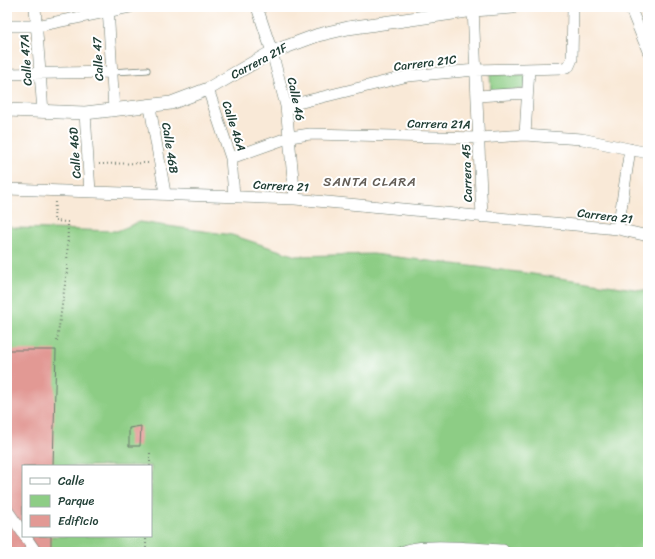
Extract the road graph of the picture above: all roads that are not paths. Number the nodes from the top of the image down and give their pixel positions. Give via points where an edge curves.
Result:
1 (35, 7) edge
2 (130, 7) edge
3 (257, 7) edge
4 (513, 7) edge
5 (573, 7) edge
6 (630, 7) edge
7 (474, 8) edge
8 (108, 9) edge
9 (7, 26) edge
10 (37, 26) junction
11 (648, 51) edge
12 (272, 52) junction
13 (529, 69) junction
14 (147, 70) dead end
15 (476, 70) junction
16 (112, 72) junction
17 (40, 73) junction
18 (7, 74) edge
19 (208, 89) junction
20 (528, 93) junction
21 (477, 96) junction
22 (150, 106) junction
23 (286, 106) junction
24 (7, 110) edge
25 (114, 110) junction
26 (43, 112) junction
27 (85, 113) junction
28 (525, 135) junction
29 (290, 137) junction
30 (479, 138) junction
31 (630, 149) junction
32 (648, 153) edge
33 (231, 158) junction
34 (7, 189) edge
35 (90, 192) junction
36 (165, 193) junction
37 (234, 196) junction
38 (295, 199) junction
39 (482, 217) junction
40 (618, 229) junction
41 (648, 236) edge
42 (7, 510) edge
43 (22, 532) edge
44 (26, 537) edge
45 (503, 550) dead end
46 (36, 552) edge
47 (402, 552) edge

1 - 10 street, Calle 47A
2 - 8 street
3 - 12 street, Calle 46
4 - 7 street, Carrera 21F
5 - 13 street, Carrera 21C via 572,59 569,66
6 - 11 street
7 - 12 street, Carrera 21F via 348,28 318,35
7 - 15 street, Carrera 45
8 - 10 street
8 - 16 street, Calle 47
9 - 10 street
10 - 17 street, Calle 47A
12 - 19 street, Carrera 21F
12 - 23 street, Calle 46
13 - 15 street, Carrera 21C
13 - 20 street
14 - 16 lane
15 - 21 street, Carrera 45
15 - 23 street, Carrera 21C via 408,76
16 - 17 street
16 - 25 street, Calle 47
17 - 18 street
17 - 26 street, Calle 47A
19 - 22 street, Carrera 21F via 171,103
19 - 33 street, Calle 46A
20 - 21 street
20 - 28 street
21 - 30 street, Carrera 45
22 - 25 street, Carrera 21F
22 - 36 street, Calle 46B
23 - 29 street, Calle 46
24 - 26 street, Carrera 21F
25 - 27 street, Carrera 21F
26 - 27 street, Carrera 21F
27 - 35 street, Calle 46D
28 - 30 street, Carrera 21A
28 - 31 street, Carrera 21A via 582,139
29 - 30 street, Carrera 21A via 310,134
29 - 33 street, Carrera 21A
29 - 38 street, Calle 46
30 - 39 street, Carrera 45
31 - 32 street, Carrera 21A
31 - 40 street
33 - 37 street, Calle 46A
34 - 35 street, Carrera 21
35 - 36 street, Carrera 21
36 - 37 street, Carrera 21
37 - 38 street, Carrera 21
38 - 39 street, Carrera 21
39 - 40 street, Carrera 21
40 - 41 street, Carrera 21
42 - 43 street
44 - 46 street
45 - 47 street via 422,548

